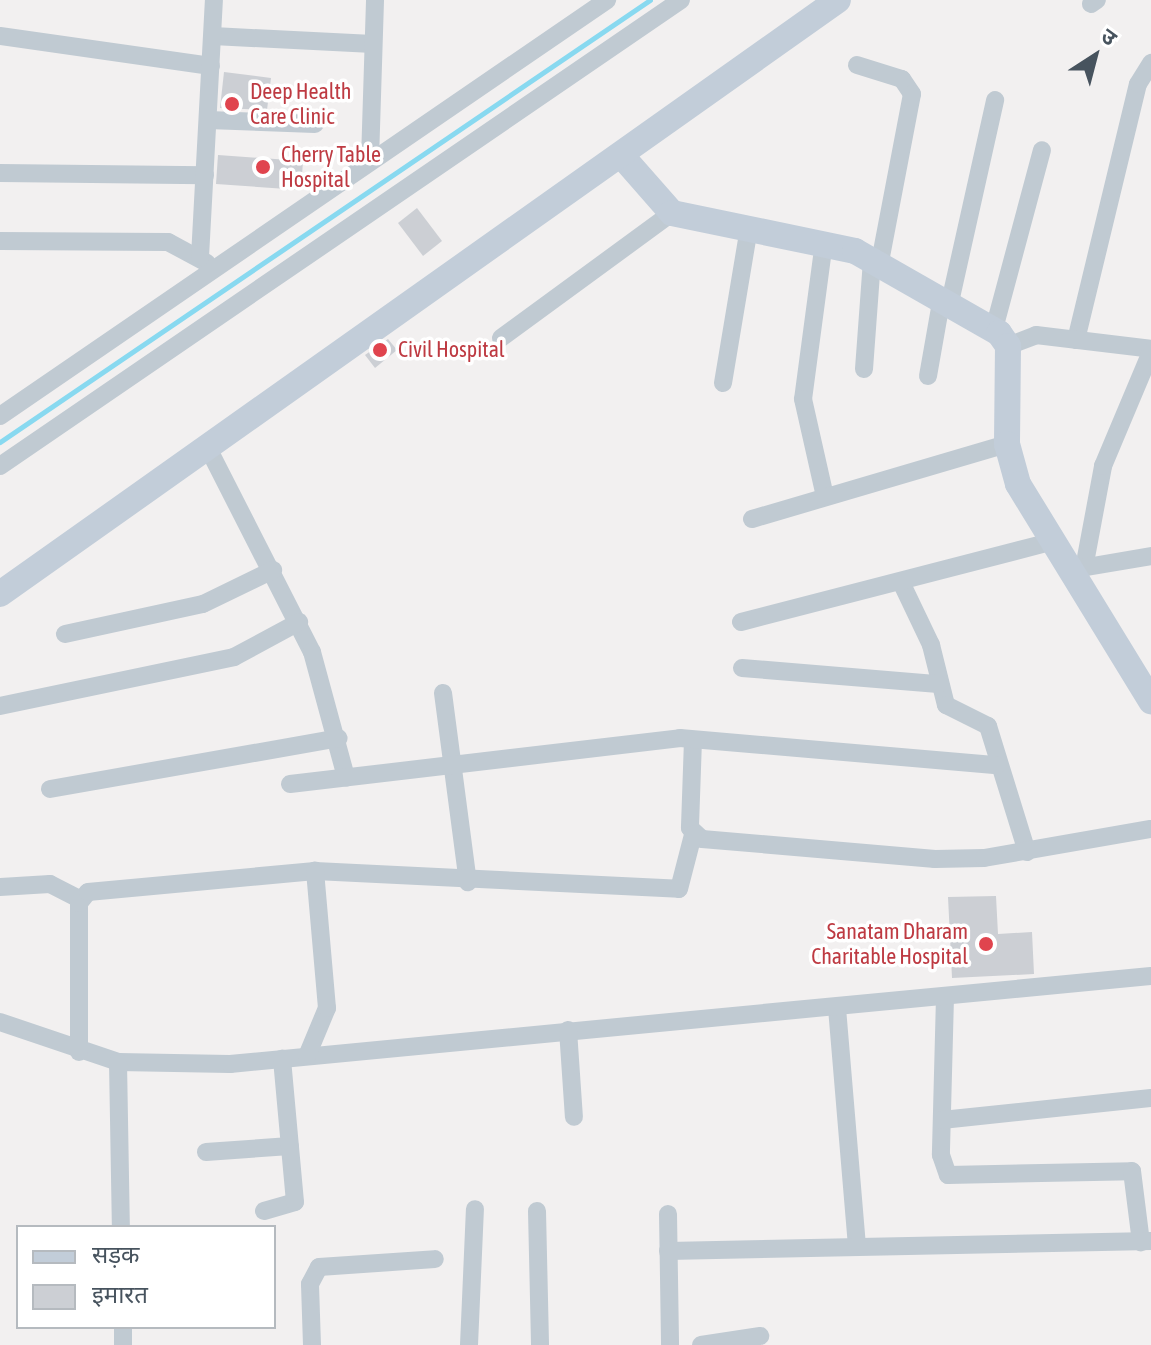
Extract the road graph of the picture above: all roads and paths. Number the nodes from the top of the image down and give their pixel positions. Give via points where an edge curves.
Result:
1 (214, 0) edge
2 (375, 0) edge
3 (607, 0) edge
4 (681, 0) edge
5 (838, 0) edge
6 (806, 9) edge
7 (0, 36) edge
8 (213, 36) junction
9 (373, 44) junction
10 (1151, 63) edge
11 (857, 65) dead end
12 (211, 66) junction
13 (995, 100) dead end
14 (208, 120) junction
15 (315, 124) dead end
16 (1042, 150) dead end
17 (621, 155) junction
18 (370, 160) junction
19 (0, 173) edge
20 (205, 175) junction
21 (672, 213) junction
22 (749, 227) junction
23 (0, 241) edge
24 (824, 242) junction
25 (876, 260) junction
26 (206, 262) junction
27 (946, 300) junction
28 (501, 338) dead end
29 (1001, 338) junction
30 (1076, 340) junction
31 (1151, 351) edge
32 (864, 369) dead end
33 (928, 376) dead end
34 (723, 383) dead end
35 (0, 416) edge
36 (1007, 444) junction
37 (207, 446) junction
38 (0, 466) edge
39 (825, 497) junction
40 (752, 519) dead end
41 (1050, 542) junction
42 (1151, 556) edge
43 (1076, 569) junction
44 (273, 570) junction
45 (901, 582) junction
46 (0, 594) edge
47 (299, 622) junction
48 (741, 622) dead end
49 (65, 634) dead end
50 (742, 668) dead end
51 (938, 684) junction
52 (443, 693) dead end
53 (1151, 701) edge
54 (0, 706) edge
55 (339, 738) junction
56 (693, 740) junction
57 (454, 765) junction
58 (997, 765) junction
59 (346, 777) junction
60 (290, 784) dead end
61 (50, 789) dead end
62 (1151, 829) edge
63 (693, 835) junction
64 (1027, 852) junction
65 (315, 871) junction
66 (468, 882) junction
67 (0, 887) edge
68 (80, 899) junction
69 (1151, 976) edge
70 (945, 997) junction
71 (837, 1008) junction
72 (0, 1022) edge
73 (568, 1030) junction
74 (79, 1052) junction
75 (307, 1056) junction
76 (282, 1059) junction
77 (118, 1062) junction
78 (1151, 1098) edge
79 (574, 1117) dead end
80 (942, 1120) junction
81 (290, 1146) junction
82 (206, 1152) dead end
83 (475, 1209) dead end
84 (264, 1211) dead end
85 (537, 1211) dead end
86 (668, 1214) dead end
87 (121, 1225) edge
88 (1146, 1242) edge
89 (857, 1244) junction
90 (668, 1251) junction
91 (435, 1259) dead end
92 (760, 1336) dead end
93 (312, 1345) edge
94 (469, 1345) edge
95 (540, 1345) edge
96 (670, 1345) edge
97 (701, 1345) edge

1 - 8 street
2 - 9 street
3 - 18 street
4 - 38 street
5 - 6 street
6 - 17 street
7 - 12 street
8 - 9 street
8 - 12 street
9 - 18 street
10 - 30 street via 1138,84
11 - 25 street via 902,79 912,94
12 - 14 street
13 - 27 street
14 - 15 street
14 - 20 street
16 - 29 street
17 - 21 street
17 - 37 street
18 - 26 street
19 - 20 street
20 - 26 street
21 - 22 street
21 - 28 street
22 - 24 street
22 - 34 street
23 - 26 street via 168,242
24 - 25 street
24 - 39 street via 803,399
25 - 27 street
25 - 32 street
26 - 35 street
27 - 29 street
27 - 33 street
29 - 30 street
29 - 36 street
30 - 31 street
31 - 43 street via 1103,466
36 - 39 street
36 - 41 street via 1018,484
37 - 44 street
37 - 46 street
39 - 40 street
41 - 43 street
41 - 45 street
42 - 43 street
43 - 53 street
44 - 47 street
44 - 49 street via 203,604
45 - 48 street
45 - 51 street via 931,645
47 - 54 street via 234,657
47 - 55 street
50 - 51 street
51 - 58 street via 951,711 988,726
52 - 57 street
55 - 59 street
55 - 61 street
56 - 57 street
56 - 58 street
56 - 63 street
57 - 59 street
57 - 66 street
58 - 64 street
59 - 60 street
62 - 64 street
63 - 64 street via 935,859
63 - 66 street via 679,889
65 - 66 street
65 - 68 street via 101,890
65 - 75 street via 327,1008
67 - 68 street via 50,884
68 - 74 street
69 - 70 street
70 - 71 street
70 - 80 street
71 - 73 street
71 - 89 street
72 - 74 street
73 - 75 street
73 - 79 street
74 - 77 street
75 - 76 street
76 - 77 street
76 - 81 street
77 - 87 street
78 - 80 street
80 - 88 street via 943,1167 956,1178 1132,1171
81 - 82 street
81 - 84 street via 295,1202
83 - 94 street
85 - 95 street
86 - 90 street
88 - 89 street
89 - 90 street
90 - 96 street
91 - 93 street via 319,1267 310,1284
92 - 97 street

